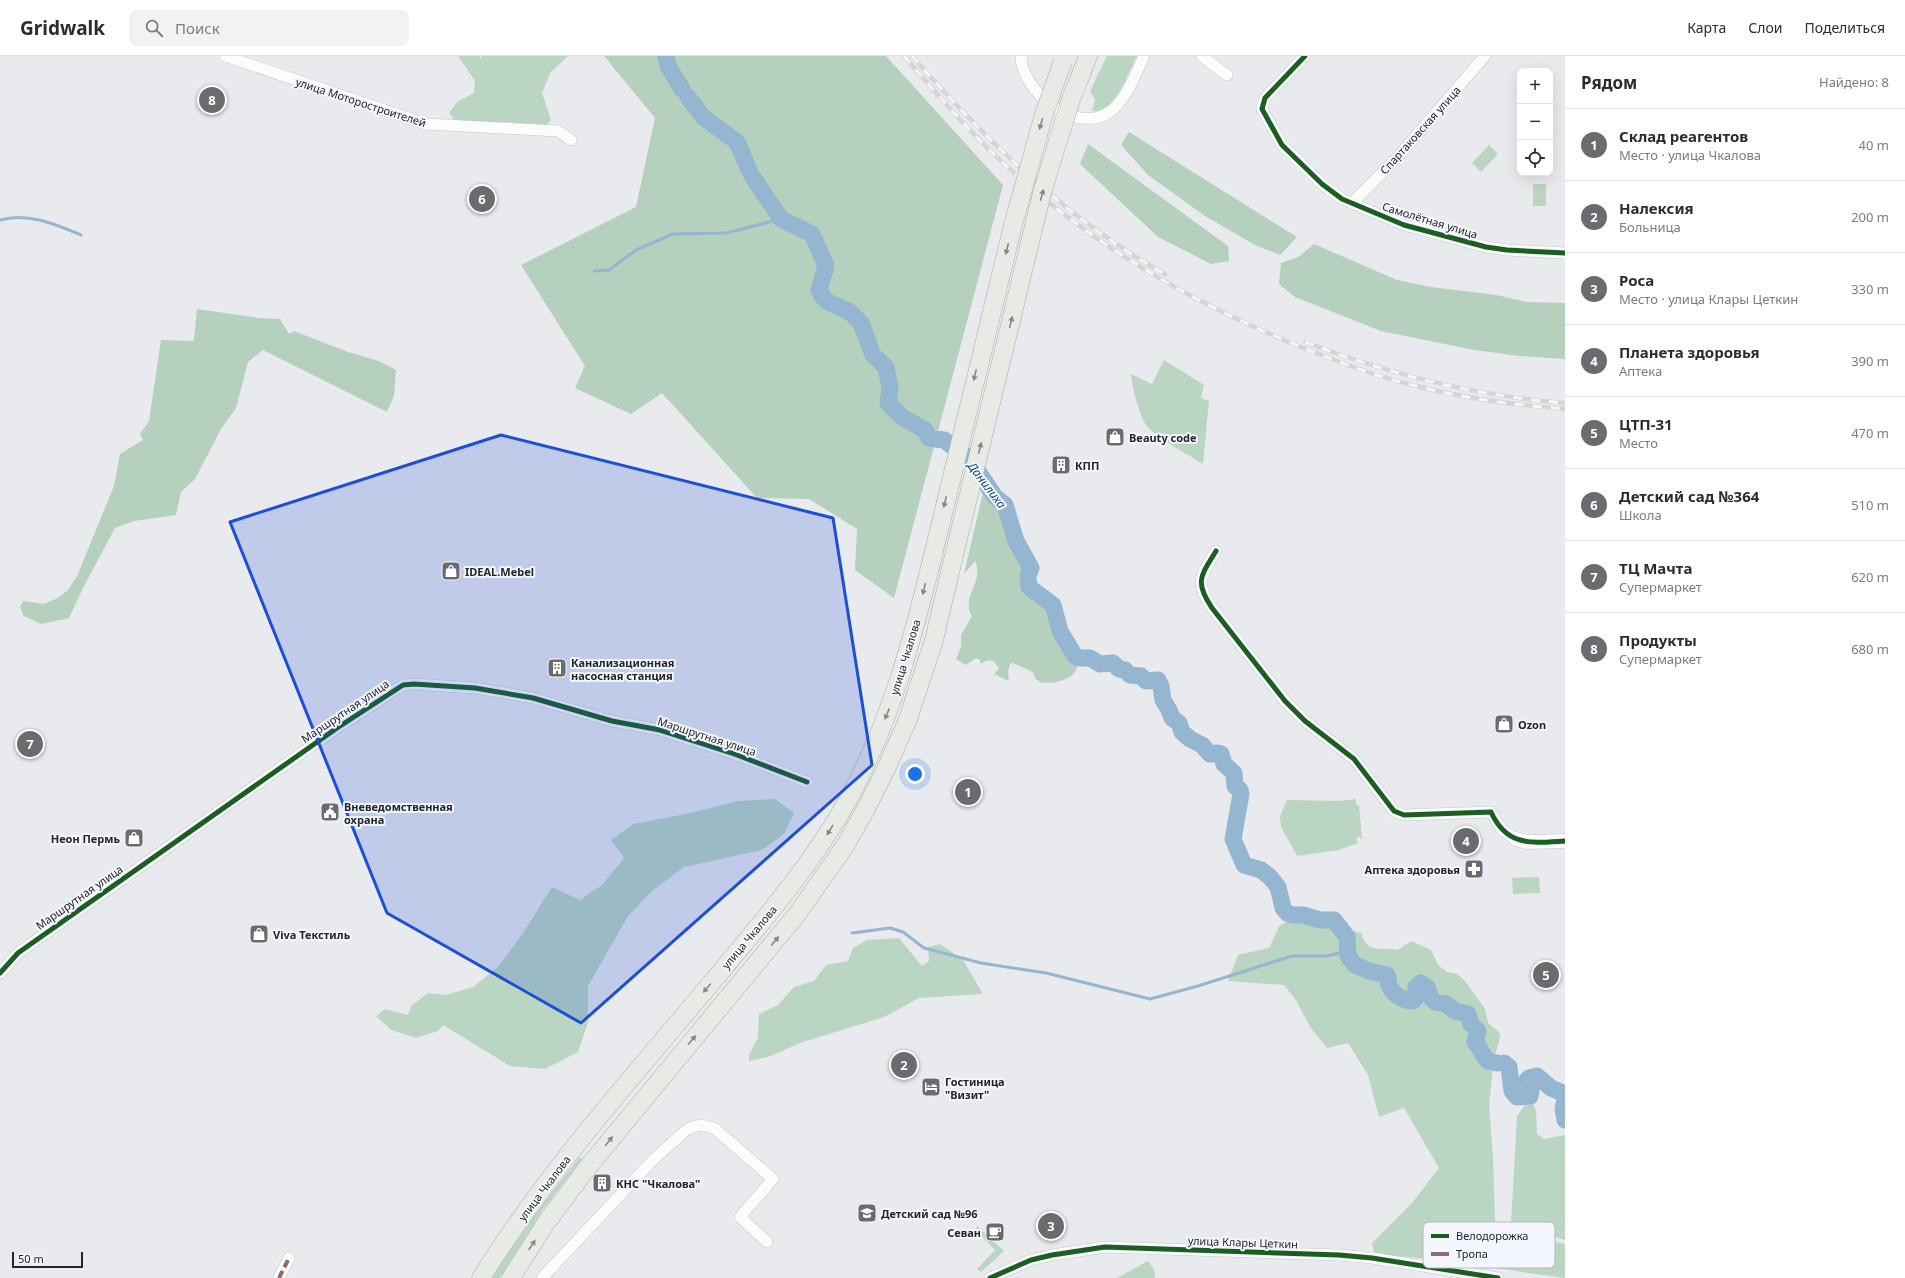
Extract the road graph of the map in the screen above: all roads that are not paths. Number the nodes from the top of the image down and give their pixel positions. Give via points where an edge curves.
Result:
1 (224, 56) edge
2 (1021, 56) edge
3 (1088, 56) edge
4 (1094, 56) edge
5 (1144, 56) edge
6 (1202, 56) edge
7 (1305, 56) edge
8 (1485, 56) edge
9 (1064, 58) edge
10 (1227, 75) dead end
11 (1080, 76) junction
12 (571, 140) dead end
13 (1352, 203) junction
14 (1565, 253) edge
15 (1216, 551) dead end
16 (807, 782) dead end
17 (1516, 839) joint
18 (1565, 841) edge
19 (0, 973) edge
20 (767, 1242) dead end
21 (289, 1258) dead end
22 (1423, 1266) edge
23 (1435, 1268) edge
24 (512, 1277) edge
25 (278, 1278) edge
26 (481, 1278) edge
27 (542, 1278) edge
28 (990, 1278) edge
29 (1498, 1278) edge

1 - 12 street, улица Моторостроителей via 426,124 558,132
2 - 5 street via 1024,73 1040,95 1071,116 1088,119 1101,117 1118,104
3 - 11 main road, улица Чкалова
4 - 11 street
6 - 10 street
7 - 13 street, Самолётная улица via 1265,98 1262,109 1282,145 1327,188
8 - 13 street, Спартаковская улица via 1394,161
9 -> 26 main road, улица Чкалова, bridge via 1044,114 1013,225 913,636 888,712 856,784 828,834 781,900 572,1151
24 -> 11 main road, улица Чкалова, bridge via 546,1222 588,1167 798,913 845,846 888,765 908,719 934,640 1042,193
13 - 14 street, Самолётная улица via 1404,225 1486,247
15 - 17 street via 1200,582 1212,608 1285,701 1305,721 1354,759 1394,811 1404,815 1491,812 1502,830
16 - 19 street, Маршрутная улица via 756,761 670,733 612,721 533,698 475,688 403,685 336,728 18,953
17 - 18 street via 1527,842
20 - 27 street via 740,1217 773,1179 714,1128 701,1125 684,1131 653,1160
21 - 25 street
22 - 28 street, улица Клары Цеткин via 1339,1255 1106,1247 1031,1260
23 - 29 street, улица Клары Цеткин

